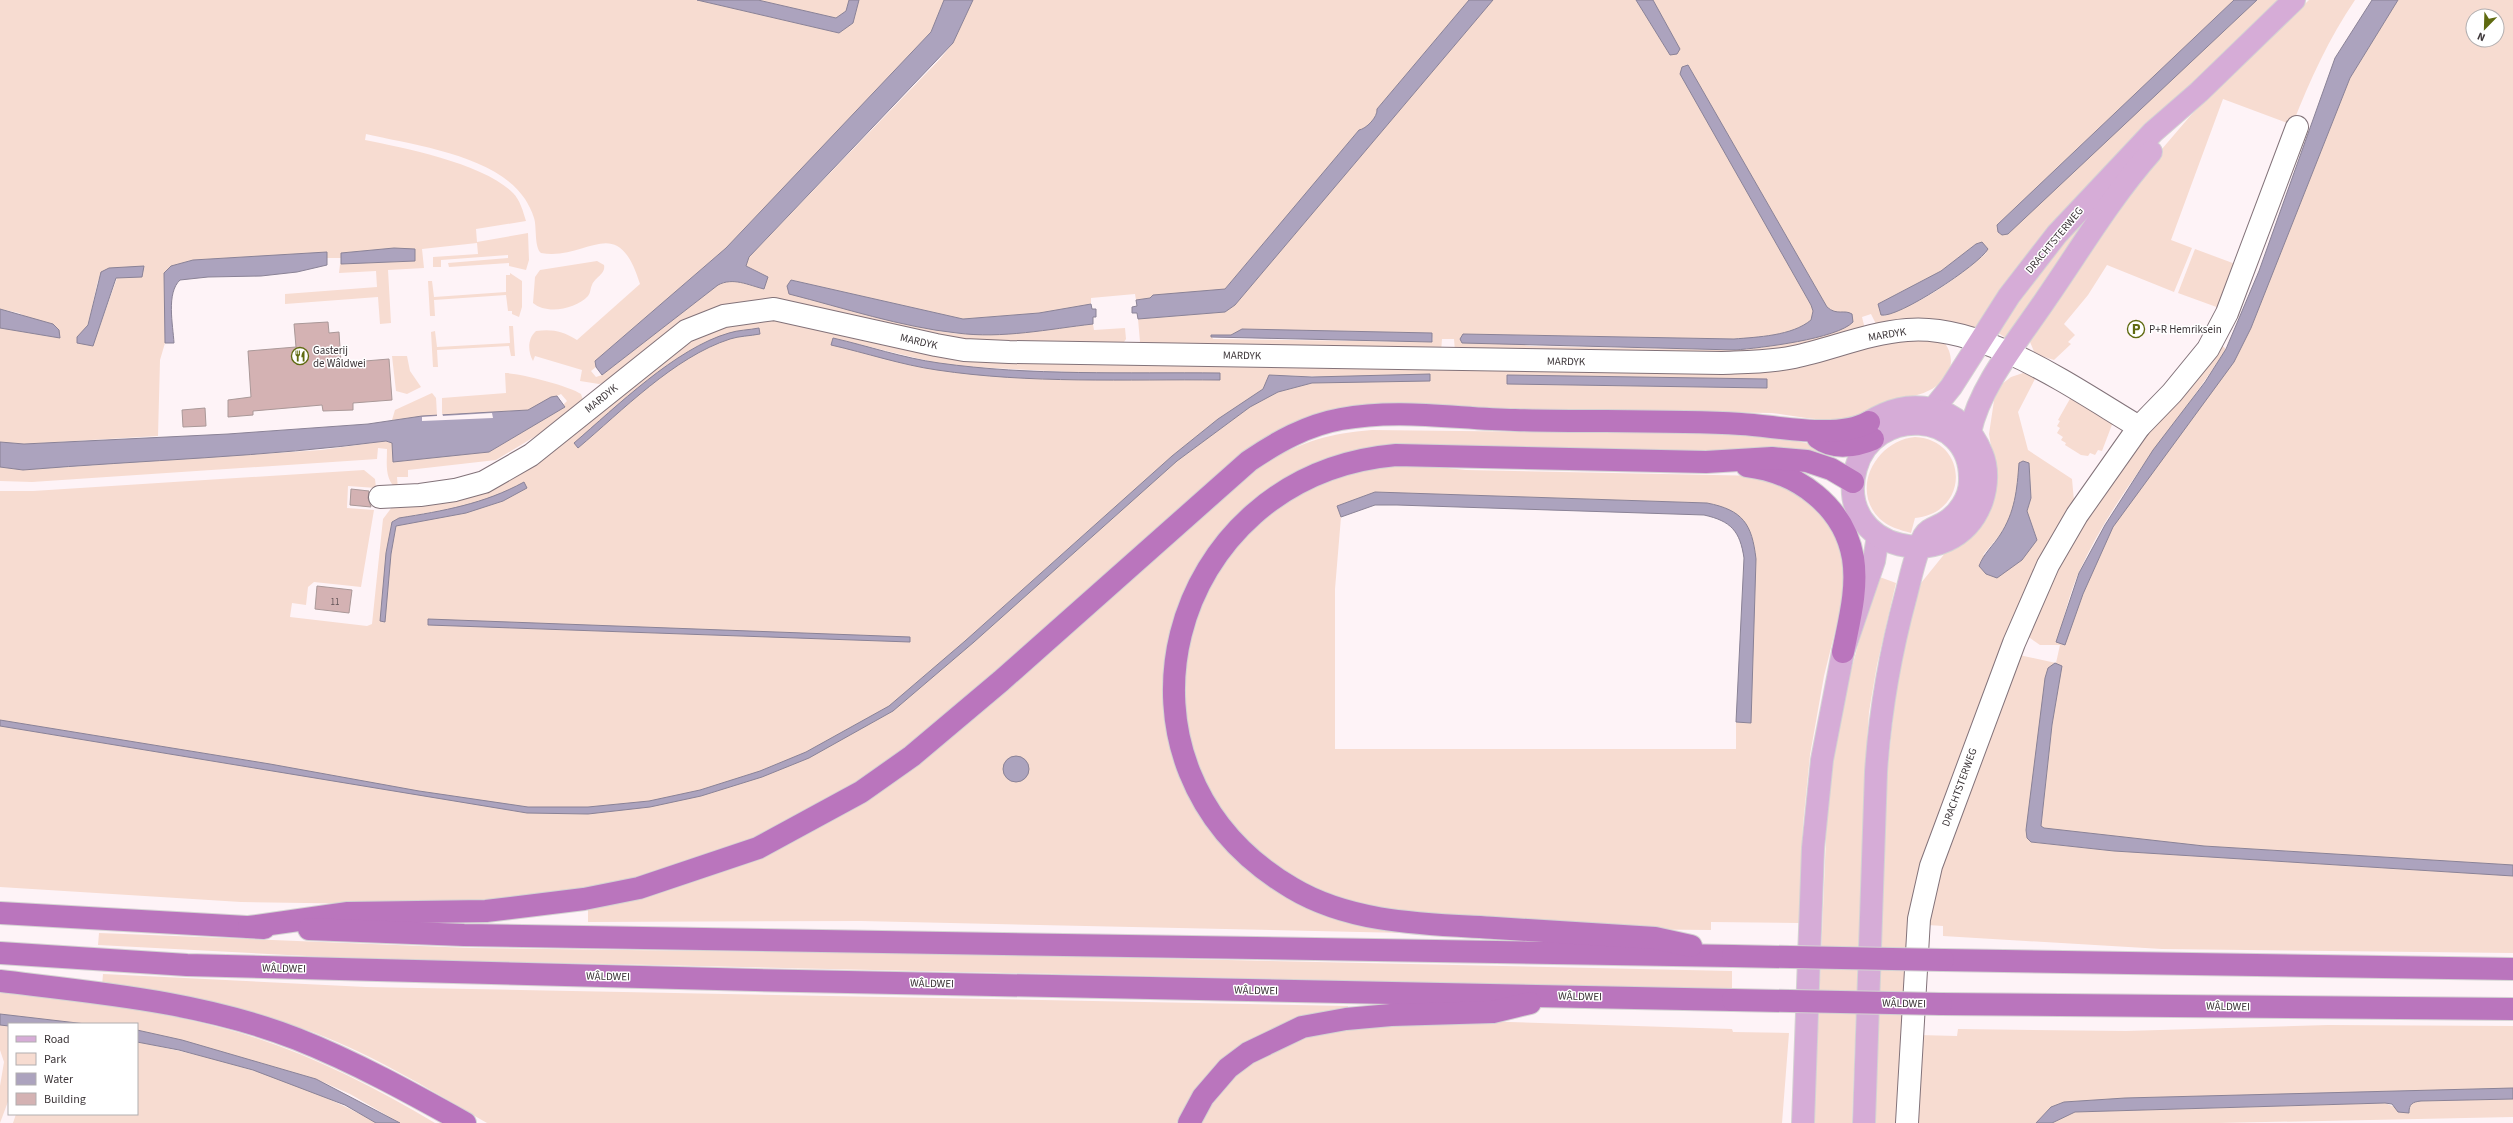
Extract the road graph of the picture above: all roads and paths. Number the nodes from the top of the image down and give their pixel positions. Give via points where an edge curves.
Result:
1 (2294, 0) edge
2 (2199, 92) junction
3 (2297, 127) dead end
4 (1980, 341) junction
5 (2010, 353) junction
6 (1927, 416) junction
7 (2139, 426) junction
8 (1871, 431) junction
9 (1970, 432) junction
10 (1706, 462) junction
11 (1853, 482) junction
12 (380, 497) dead end
13 (1878, 536) junction
14 (1920, 548) junction
15 (1843, 652) junction
16 (0, 913) edge
17 (249, 927) junction
18 (0, 953) edge
19 (1733, 956) junction
20 (2513, 969) edge
21 (0, 981) edge
22 (1559, 996) junction
23 (2513, 1009) edge
24 (465, 1123) edge
25 (1189, 1123) edge
26 (1803, 1123) edge
27 (1864, 1123) edge
28 (1907, 1123) edge

1 - 2 main road, DRACHTSTERWEG
2 - 4 main road, DRACHTSTERWEG via 2153,132 2057,234 2009,296
2 - 5 main road, DRACHTSTERWEG via 2117,196
3 - 7 street via 2227,313 2208,348 2176,388
4 - 5 street, MARDYK
4 - 6 main road, DRACHTSTERWEG via 1951,388
4 - 12 street, MARDYK via 1938,332 1907,330 1873,335 1769,361 1722,363 1009,352 964,350 936,345 774,309 724,316 686,331 531,455 484,482 420,496
5 - 7 street, MARDYK
5 - 9 main road, DRACHTSTERWEG via 1980,400
6 - 8 main road via 1911,423
6 - 9 main road via 1956,420
6 - 14 main road via 1935,426 1953,438 1966,458 1971,480 1960,508 1944,523 1929,530
7 - 28 street, DRACHTSTERWEG via 2076,515 2048,564 2016,639 1931,866 1919,919
8 - 11 main road via 1857,463
8 - 17 highway via 1860,445 1836,445 1822,441 1807,431 1731,423 1513,420 1440,414 1377,415 1340,419 1312,427 1280,440 1249,460 1001,681 912,756 861,792 758,848 639,888 584,900 486,911 348,913
9 - 14 main road via 1980,448 1985,464 1986,480 1981,503 1975,516 1959,533 1942,543
10 - 11 highway via 1790,459 1831,469
10 - 15 highway via 1754,467 1782,475 1810,489 1829,508 1843,529 1853,558 1853,601
10 - 19 highway via 1396,455 1340,465 1293,485 1267,502 1238,527 1213,559 1194,591 1182,625 1174,664 1173,696 1177,730 1185,763 1213,816 1230,839 1257,865 1310,898 1354,913 1404,922 1655,938
11 - 13 main road via 1856,506 1866,524
13 - 14 main road via 1898,545
13 - 15 main road via 1874,561
14 - 27 main road via 1893,640 1878,736
15 - 26 main road via 1816,801
16 - 17 highway
17 - 19 highway via 472,935
18 - 22 highway, WÂLDWEI via 187,965
19 - 20 highway, bridge
21 - 24 highway via 121,996 179,1006 236,1020 296,1039 345,1061
22 - 23 highway, WÂLDWEI, bridge via 1941,1004
22 - 25 highway via 1493,1012 1391,1015 1346,1019 1302,1028 1248,1053 1228,1068 1203,1097

